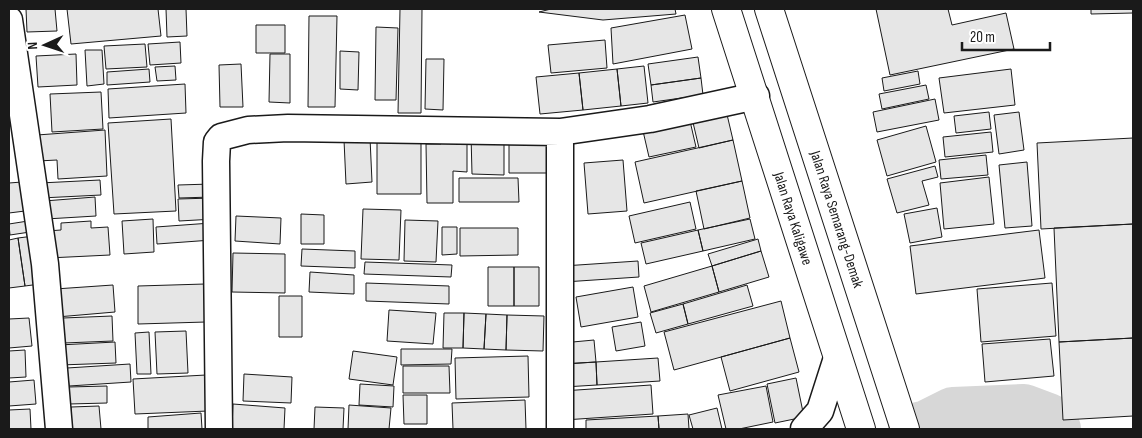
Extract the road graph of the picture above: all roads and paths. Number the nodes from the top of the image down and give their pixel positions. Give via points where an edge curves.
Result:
1 (726, 9) edge
2 (768, 9) edge
3 (9, 20) edge
4 (756, 96) junction
5 (560, 132) junction
6 (837, 358) junction
7 (859, 422) edge
8 (814, 425) edge
9 (58, 429) edge
10 (219, 429) edge
11 (560, 429) edge
12 (906, 429) edge

1 - 4 highway, Jalan Raya Kaligawe
2 - 12 highway, Jalan Raya Semarang-Demak
3 - 9 street via 45,264
4 - 5 street via 650,119
4 - 6 highway, Jalan Raya Kaligawe
5 - 10 street via 288,128 248,130 221,136 217,142 216,161
5 - 11 street
6 - 7 highway, Jalan Raya Kaligawe
6 - 8 street

